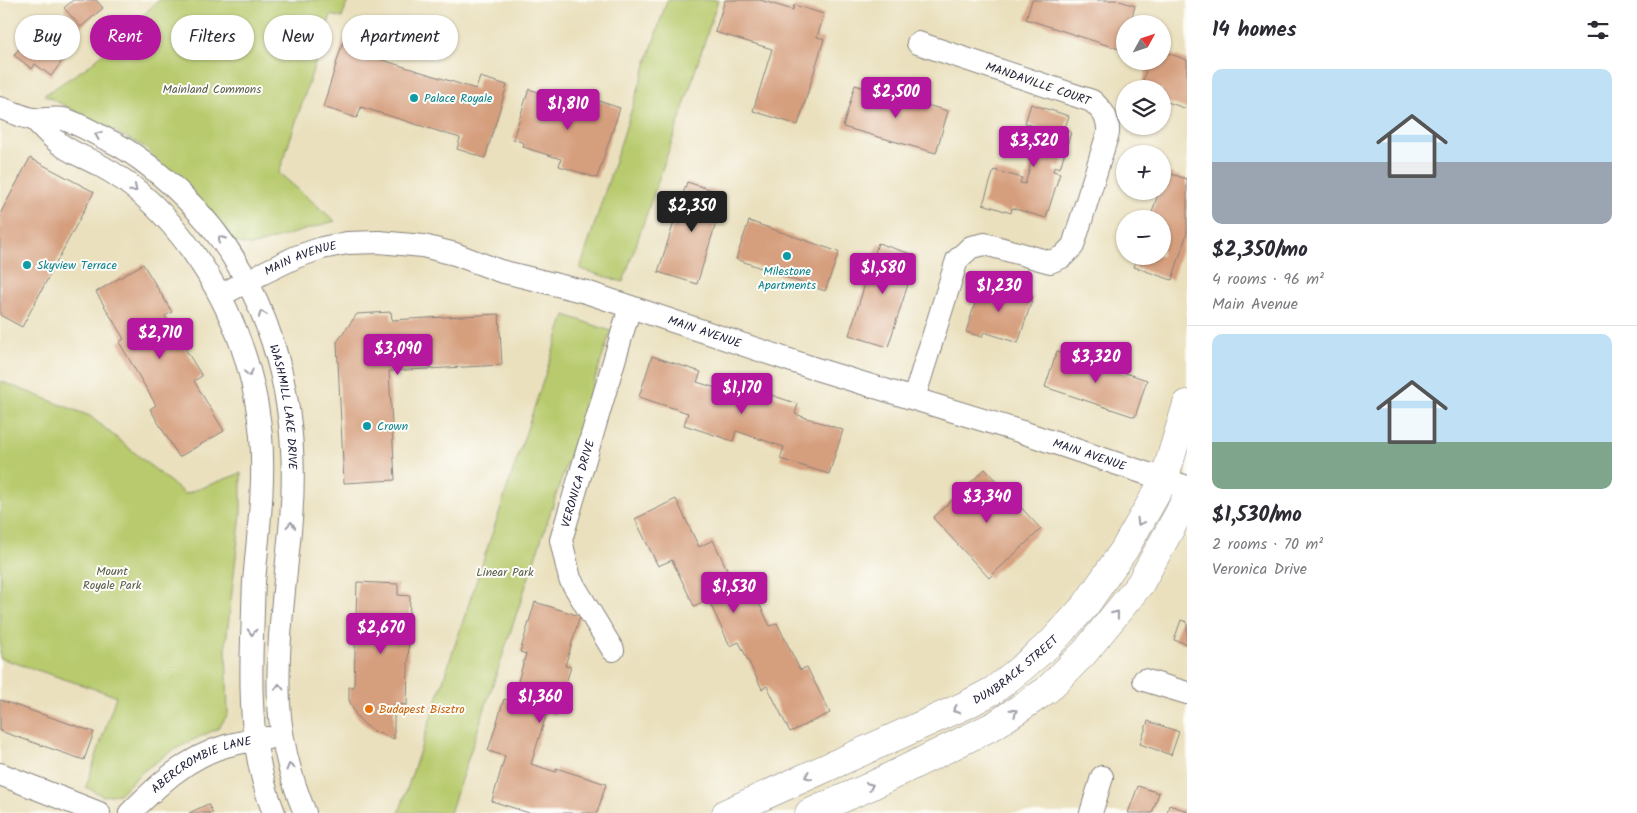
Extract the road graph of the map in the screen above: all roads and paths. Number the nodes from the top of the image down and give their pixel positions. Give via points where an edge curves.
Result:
1 (918, 43) dead end
2 (0, 108) edge
3 (34, 119) junction
4 (247, 280) junction
5 (221, 294) junction
6 (630, 307) junction
7 (914, 398) junction
8 (1187, 404) edge
9 (1175, 483) edge
10 (1187, 496) edge
11 (613, 650) dead end
12 (1144, 680) dead end
13 (1187, 694) edge
14 (283, 735) junction
15 (254, 740) junction
16 (0, 774) edge
17 (1102, 777) dead end
18 (99, 813) edge
19 (130, 813) edge
20 (274, 813) edge
21 (306, 813) edge
22 (726, 813) edge
23 (809, 813) edge
24 (1091, 813) edge

1 - 7 street, MANDAVILLE COURT via 1092,101 1103,111 1108,134 1073,246 1062,257 1050,262 985,244 971,247 957,260
2 - 3 street, WASHMILL LAKE DRIVE
4 -> 3 street, WASHMILL LAKE DRIVE via 236,259 194,206 139,159 108,139 62,119
3 -> 5 street, WASHMILL LAKE DRIVE via 62,146 102,166 156,209 203,264
4 - 5 street, MAIN AVENUE
4 - 6 street, MAIN AVENUE via 322,248 379,242 447,252
14 -> 4 street, WASHMILL LAKE DRIVE via 279,672 291,516 291,424 279,365 258,302
5 -> 15 street, WASHMILL LAKE DRIVE via 247,364 261,437 251,668
6 - 7 street, MAIN AVENUE
6 - 11 street, VERONICA DRIVE via 561,540 570,579
7 - 9 street, MAIN AVENUE
8 - 9 main road, DUNBRACK STREET
9 -> 22 main road, DUNBRACK STREET via 1085,606 1052,642 994,690
23 -> 10 main road via 995,725 1047,690 1085,652 1140,584
12 - 13 street
14 - 15 street, ABERCROMBIE LANE
21 -> 14 street, WASHMILL LAKE DRIVE via 289,767
15 - 19 street, ABERCROMBIE LANE via 225,746 178,769
15 - 20 street, WASHMILL LAKE DRIVE
16 - 18 street
17 - 24 street

